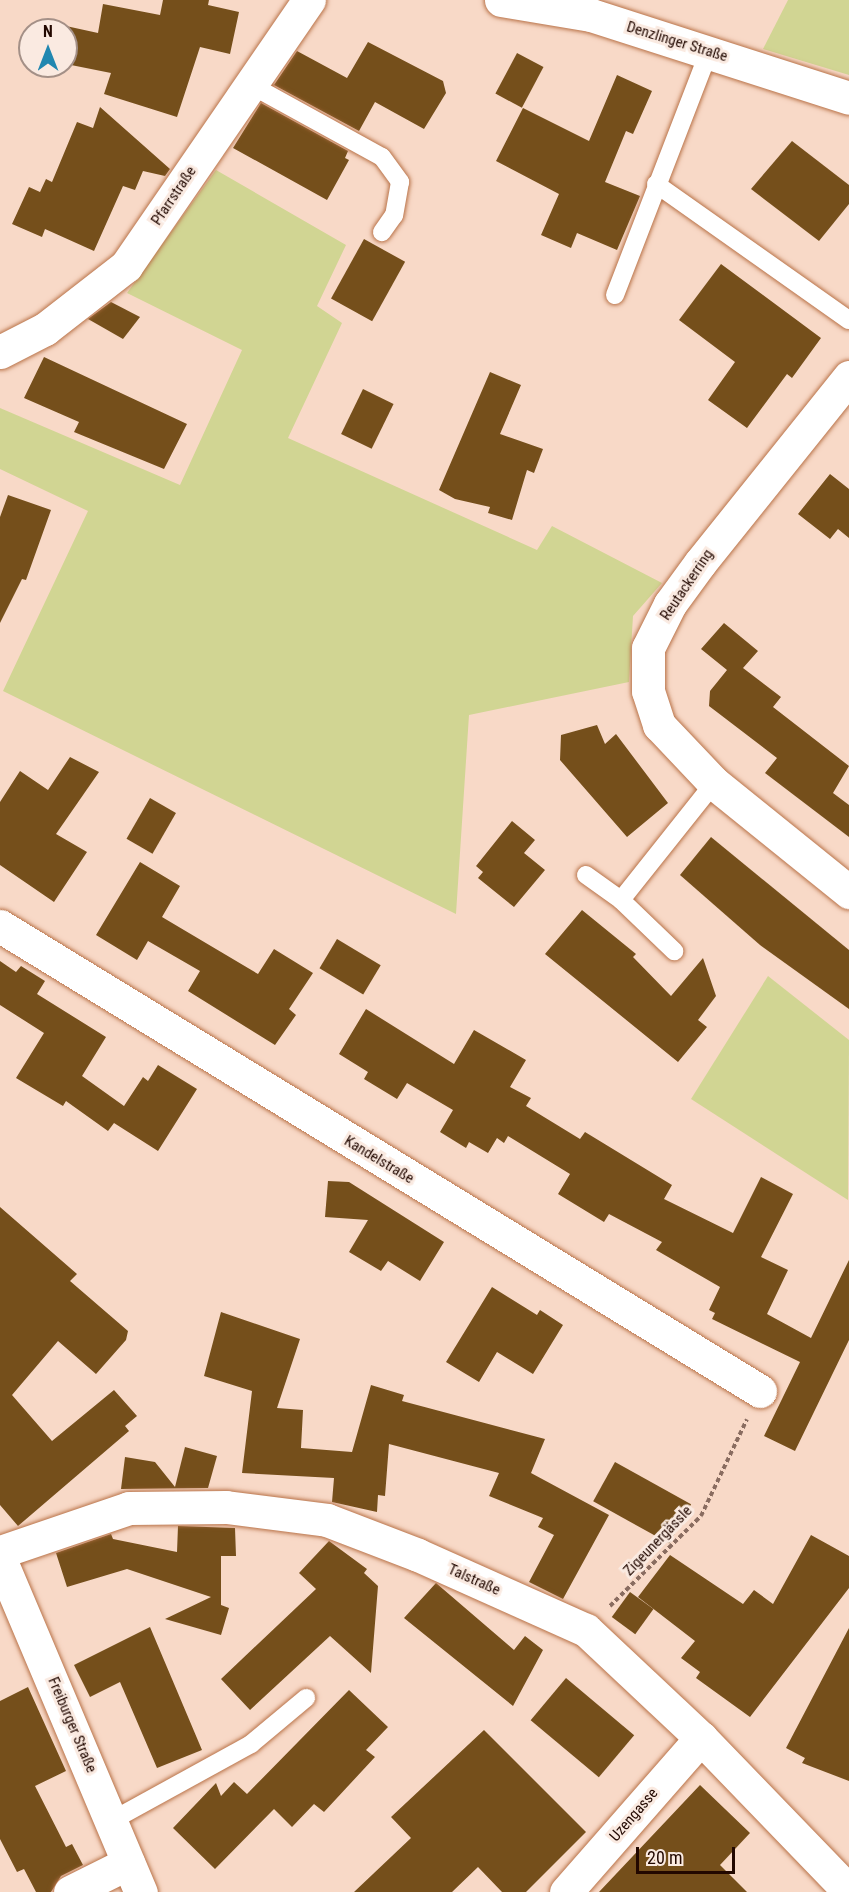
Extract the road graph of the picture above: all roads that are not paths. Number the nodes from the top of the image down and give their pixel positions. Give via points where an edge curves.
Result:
1 (309, 0) edge
2 (501, 0) edge
3 (709, 52) junction
4 (251, 85) junction
5 (849, 98) edge
6 (656, 184) junction
7 (382, 232) dead end
8 (615, 295) dead end
9 (849, 320) edge
10 (0, 352) edge
11 (849, 377) edge
12 (714, 783) junction
13 (586, 875) dead end
14 (849, 892) edge
15 (621, 900) junction
16 (0, 926) edge
17 (674, 951) dead end
18 (760, 1391) road end
19 (0, 1552) edge
20 (0, 1559) edge
21 (306, 1698) dead end
22 (700, 1738) junction
23 (111, 1821) junction
24 (134, 1877) edge
25 (849, 1891) edge
26 (70, 1892) edge
27 (567, 1892) edge

1 - 4 street, Pfarrstraße
2 - 3 street, Denzlinger Straße via 591,15
3 - 5 street, Denzlinger Straße
3 - 6 lane
4 - 7 lane via 382,157 400,182 394,214
4 - 10 street, Pfarrstraße via 126,266 45,329
6 - 8 lane
6 - 9 lane
11 - 12 street, Reutackerring via 700,563 670,604 648,648 648,691 658,725
12 - 14 street, Reutackerring
12 - 15 lane
13 - 15 lane
15 - 17 lane
16 - 18 street, Kandelstraße
19 - 22 street, Talstraße via 129,1508 226,1507 327,1520 586,1630
20 - 23 street, Freiburger Straße
21 - 23 lane via 250,1744
22 - 25 street, Talstraße
22 - 27 street, Uzengasse
23 - 24 street, Freiburger Straße
24 - 26 street

